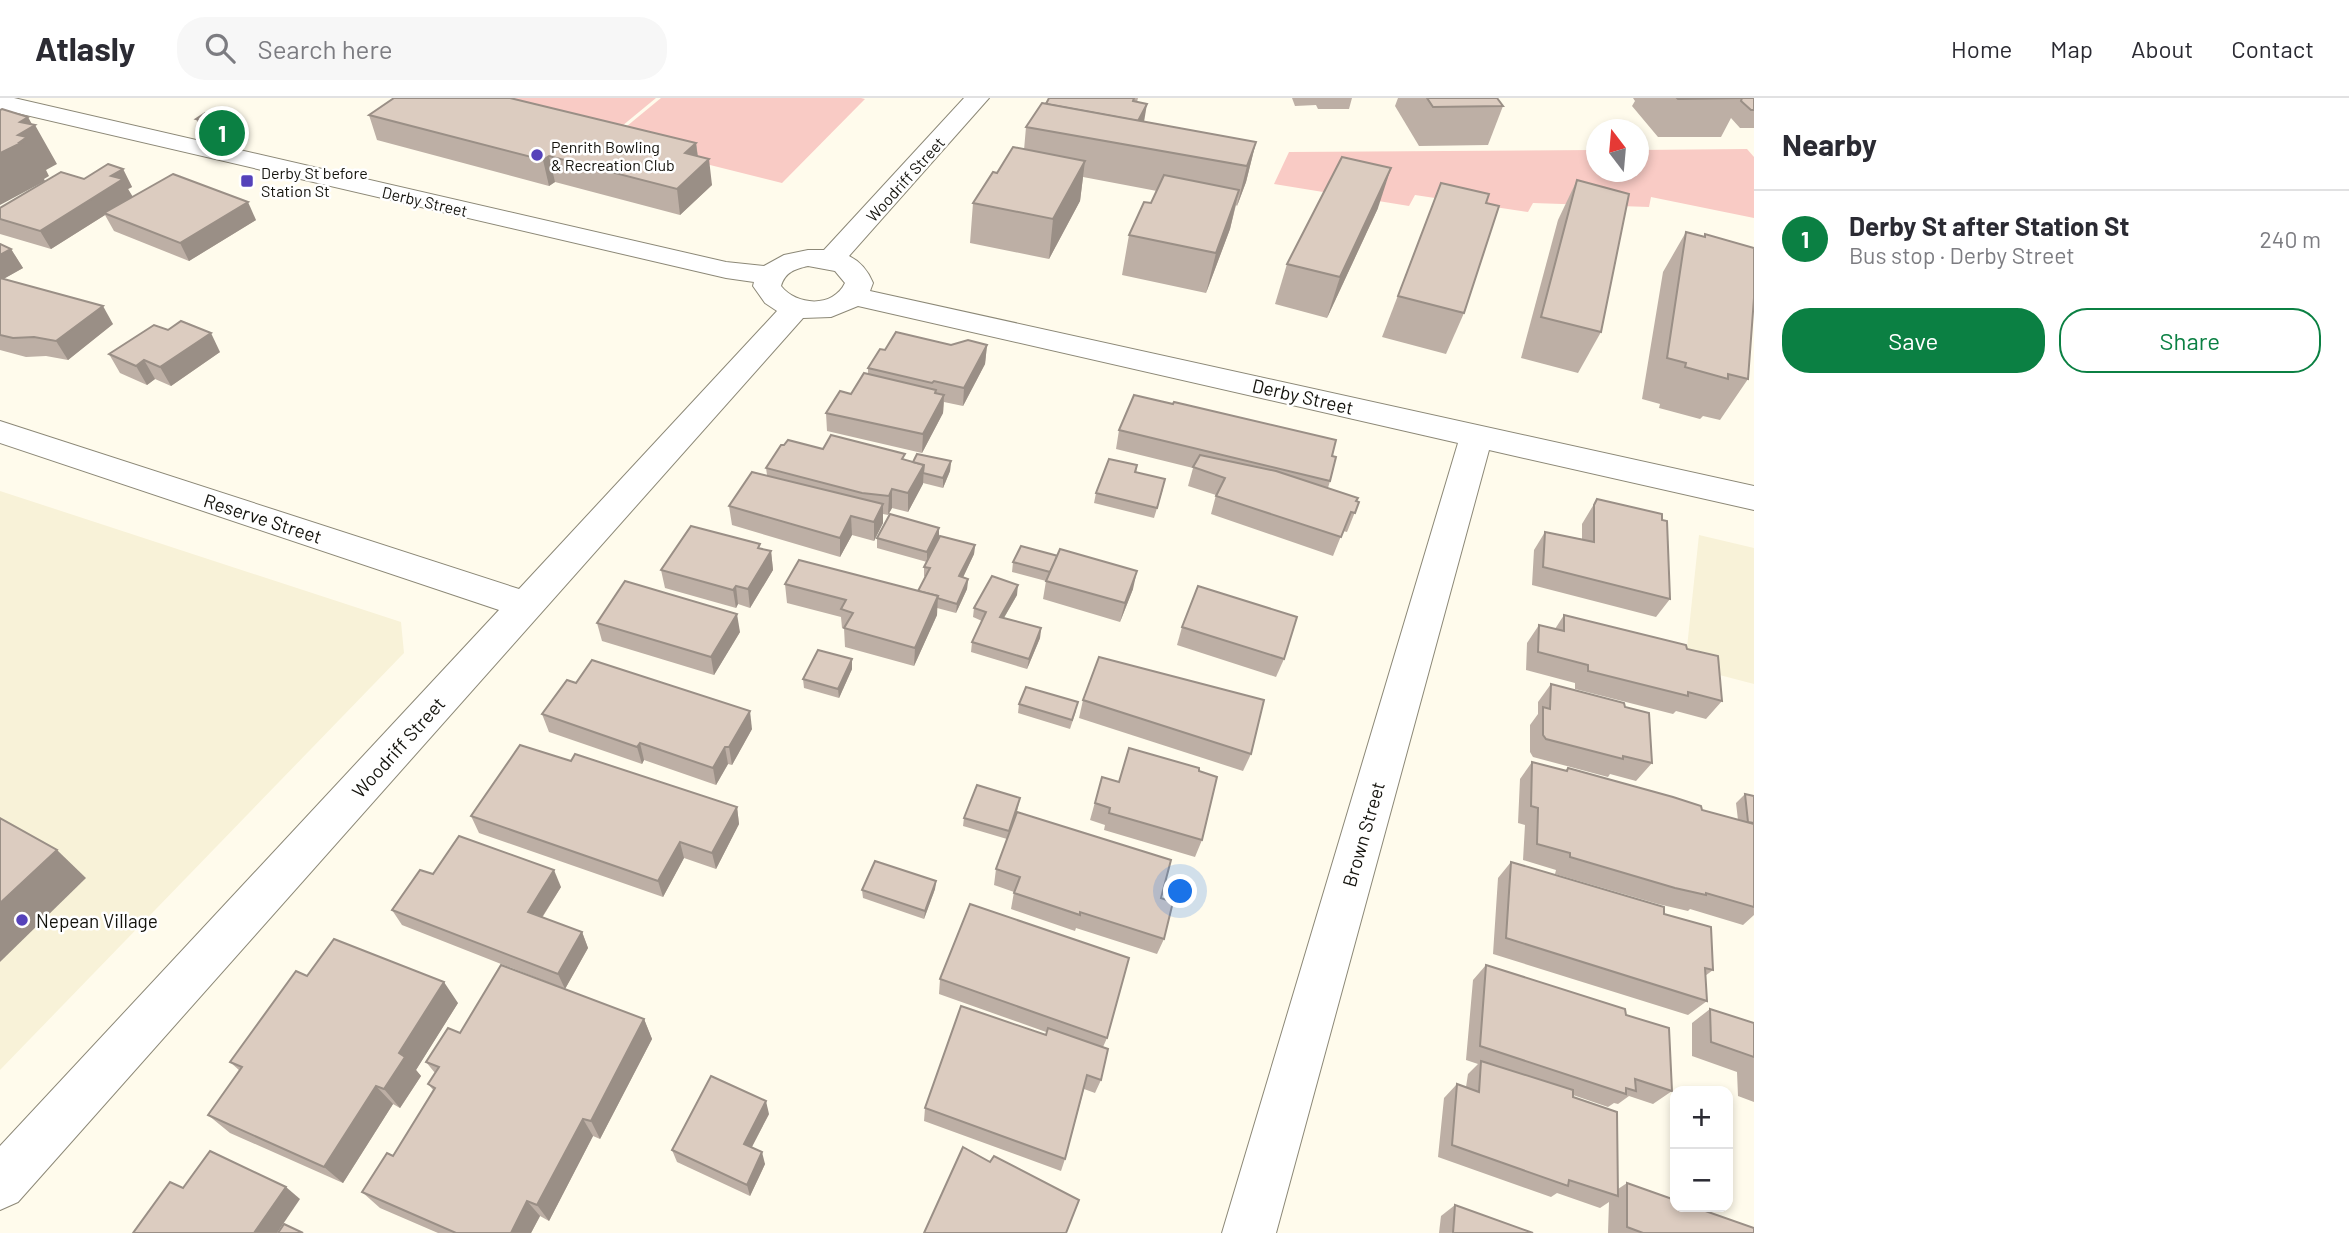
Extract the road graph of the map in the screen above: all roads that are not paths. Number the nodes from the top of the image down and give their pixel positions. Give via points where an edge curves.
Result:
1 (977, 98) edge
2 (0, 99) edge
3 (832, 259) junction
4 (770, 275) junction
5 (853, 296) junction
6 (795, 309) junction
7 (0, 432) edge
8 (1478, 435) junction
9 (1754, 498) edge
10 (526, 605) junction
11 (0, 1184) edge
12 (1249, 1233) edge

1 - 3 street, Woodriff Street
2 - 4 street, Derby Street via 726,270
3 - 4 street via 794,260
3 - 5 street via 856,275 858,288
4 - 6 street via 767,286 772,297
5 - 6 street via 832,307
5 - 8 street, Derby Street
6 - 10 street, Woodriff Street
7 - 10 street, Reserve Street
8 - 9 street, Derby Street
8 - 12 street, Brown Street
10 - 11 street, Woodriff Street

